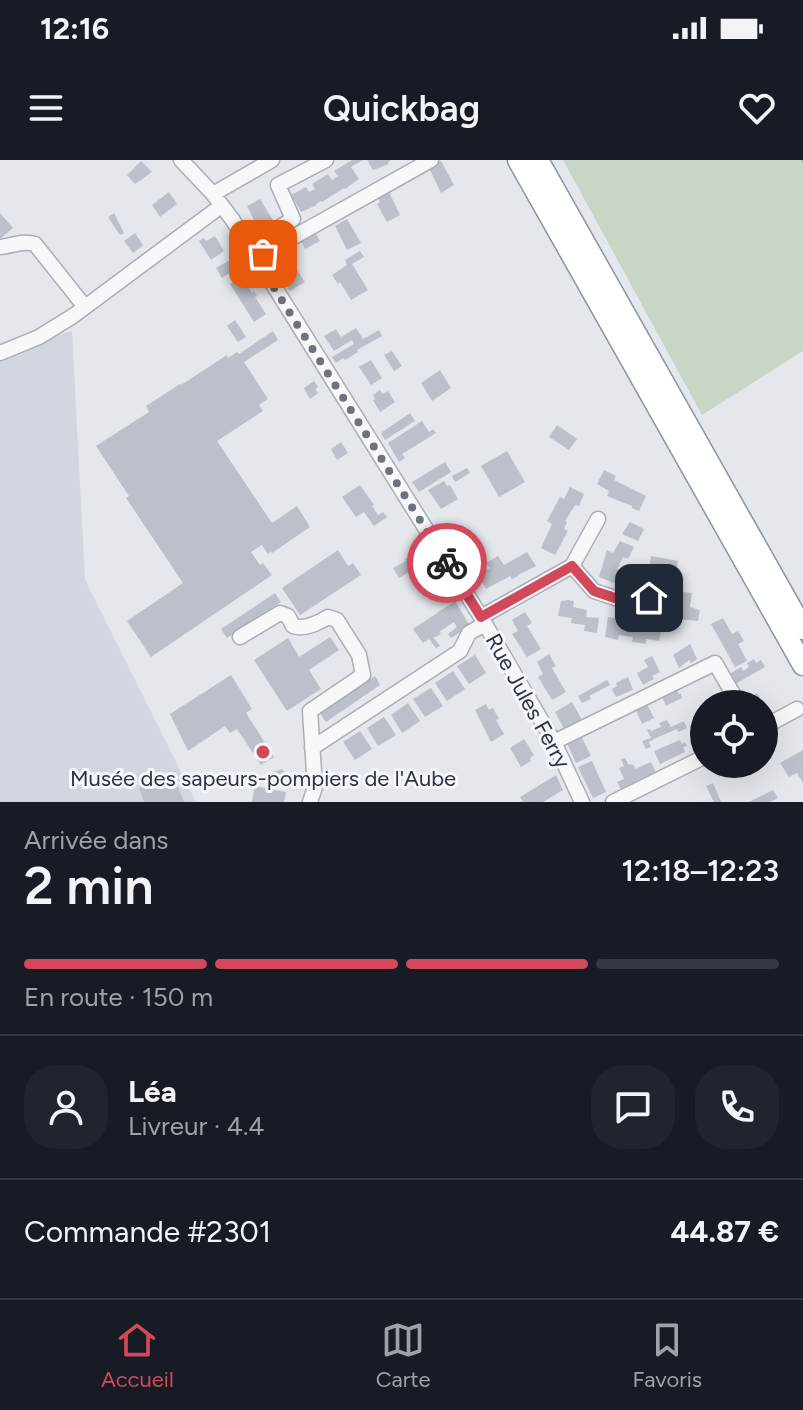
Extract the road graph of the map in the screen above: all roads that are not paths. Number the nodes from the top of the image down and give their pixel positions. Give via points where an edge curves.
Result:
1 (181, 160) edge
2 (272, 160) edge
3 (326, 160) edge
4 (431, 160) edge
5 (518, 160) edge
6 (538, 160) edge
7 (217, 200) junction
8 (0, 247) edge
9 (253, 252) junction
10 (79, 311) junction
11 (0, 353) edge
12 (598, 519) dead end
13 (572, 566) junction
14 (649, 598) dead end
15 (483, 620) junction
16 (803, 629) edge
17 (240, 637) dead end
18 (803, 665) edge
19 (731, 690) edge
20 (797, 709) dead end
21 (778, 719) edge
22 (312, 741) junction
23 (554, 742) junction
24 (690, 764) edge
25 (310, 802) edge
26 (582, 802) edge
27 (613, 802) edge

1 - 7 street, Rue Jules Ferry
2 - 7 street
3 - 9 street via 278,185 293,219
4 - 9 street
5 - 18 highway
6 - 16 highway
7 - 9 street, Rue Jules Ferry
7 - 10 street
8 - 10 street via 35,244
9 - 15 street, Rue Jules Ferry
10 - 11 street via 39,337
12 - 13 street
13 - 14 street via 594,591 627,602
13 - 15 street
15 - 22 street via 460,651
15 - 23 street, Rue Jules Ferry
17 - 22 street via 280,613 299,628 328,617 337,620 359,655 363,675 310,711
19 - 23 street via 715,663
20 - 21 street
22 - 25 street via 315,787
23 - 26 street, Rue Jules Ferry
24 - 27 street

